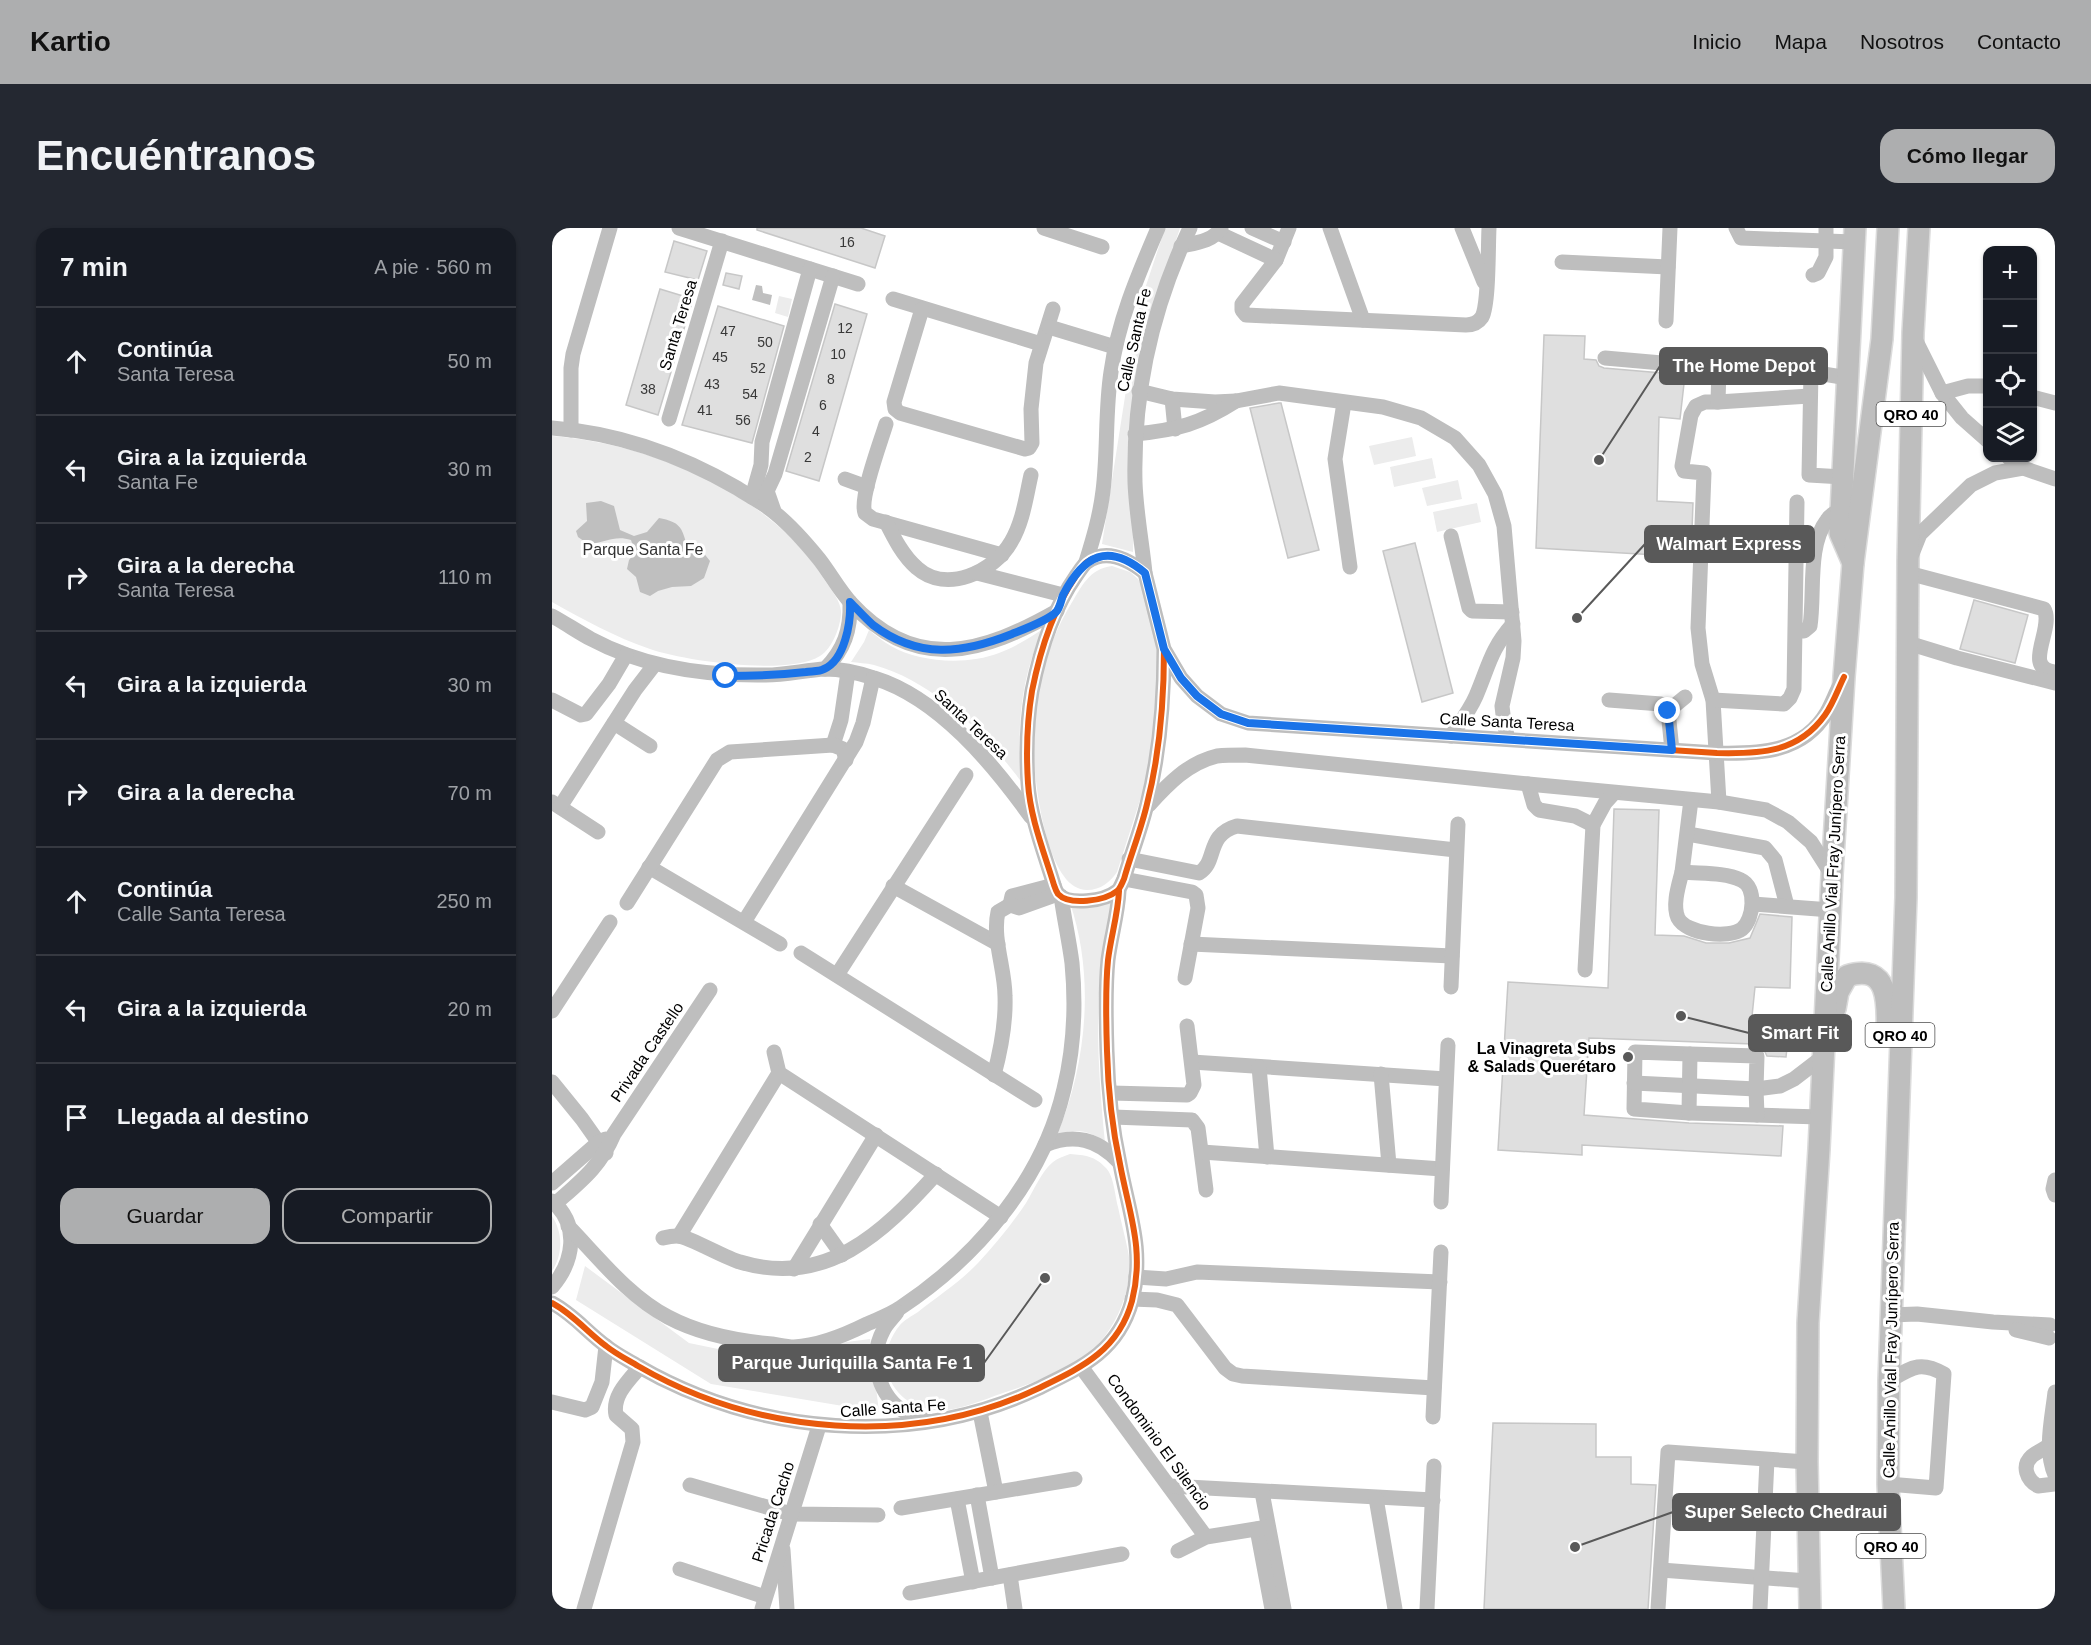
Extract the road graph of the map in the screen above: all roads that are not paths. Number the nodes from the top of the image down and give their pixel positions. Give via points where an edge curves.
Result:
1 (610, 228) edge
2 (679, 228) edge
3 (1044, 228) edge
4 (1158, 228) edge
5 (1190, 228) edge
6 (1252, 228) edge
7 (1330, 228) edge
8 (1462, 228) edge
9 (1489, 228) edge
10 (1670, 228) edge
11 (1736, 228) edge
12 (1888, 228) edge
13 (1220, 231) edge
14 (1920, 232) edge
15 (1287, 235) edge
16 (1827, 235) edge
17 (1855, 235) edge
18 (722, 242) junction
19 (1181, 246) junction
20 (1102, 247) dead end
21 (1276, 260) junction
22 (1562, 262) dead end
23 (1668, 267) junction
24 (810, 269) junction
25 (1813, 275) dead end
26 (833, 276) junction
27 (858, 284) dead end
28 (1487, 288) junction
29 (893, 299) dead end
30 (922, 309) junction
31 (1053, 309) dead end
32 (1363, 320) junction
33 (1666, 321) dead end
34 (1049, 327) junction
35 (1913, 333) junction
36 (1041, 344) junction
37 (1115, 347) junction
38 (1605, 358) dead end
39 (1719, 368) junction
40 (782, 370) junction
41 (1811, 372) junction
42 (804, 376) junction
43 (1848, 378) junction
44 (1983, 386) edge
45 (1139, 391) junction
46 (1942, 393) junction
47 (1810, 396) junction
48 (2037, 398) edge
49 (1172, 399) junction
50 (1236, 401) junction
51 (1718, 402) junction
52 (1344, 403) junction
53 (2055, 403) edge
54 (669, 419) dead end
55 (886, 424) dead end
56 (552, 428) edge
57 (1175, 429) junction
58 (571, 430) junction
59 (1135, 434) junction
60 (1983, 437) edge
61 (2015, 462) edge
62 (2023, 468) junction
63 (1031, 476) dead end
64 (1843, 477) junction
65 (845, 479) dead end
66 (2055, 479) edge
67 (867, 487) junction
68 (752, 497) junction
69 (1797, 502) dead end
70 (1842, 509) junction
71 (774, 511) junction
72 (886, 522) junction
73 (1451, 536) dead end
74 (1002, 555) junction
75 (1086, 562) junction
76 (1853, 564) junction
77 (1350, 567) dead end
78 (1908, 567) junction
79 (977, 573) junction
80 (1145, 573) junction
81 (1063, 595) junction
82 (850, 602) junction
83 (1057, 611) junction
84 (552, 616) edge
85 (1513, 618) junction
86 (1796, 631) junction
87 (1908, 643) junction
88 (1164, 649) junction
89 (626, 655) junction
90 (655, 664) junction
91 (825, 669) junction
92 (848, 672) junction
93 (2055, 672) edge
94 (1844, 677) junction
95 (873, 678) junction
96 (2055, 683) edge
97 (1685, 697) dead end
98 (1475, 698) junction
99 (1609, 700) dead end
100 (1713, 700) junction
101 (1502, 706) junction
102 (554, 708) edge
103 (1668, 711) junction
104 (614, 723) junction
105 (1450, 736) junction
106 (1508, 739) junction
107 (832, 745) junction
108 (650, 746) dead end
109 (1672, 750) junction
110 (1717, 753) junction
111 (846, 760) junction
112 (966, 775) dead end
113 (1528, 784) junction
114 (1614, 793) junction
115 (1691, 800) junction
116 (1719, 802) junction
117 (556, 805) edge
118 (1147, 807) junction
119 (1036, 824) junction
120 (1458, 824) dead end
121 (1593, 825) junction
122 (598, 832) dead end
123 (1688, 834) junction
124 (1456, 850) junction
125 (1129, 860) junction
126 (649, 867) junction
127 (1682, 872) junction
128 (1832, 875) junction
129 (1121, 885) junction
130 (893, 886) junction
131 (1058, 892) junction
132 (627, 903) dead end
133 (1753, 904) junction
134 (1787, 906) junction
135 (1831, 910) junction
136 (610, 922) dead end
137 (744, 922) junction
138 (780, 944) dead end
139 (998, 944) junction
140 (1191, 944) junction
141 (801, 953) dead end
142 (1452, 956) junction
143 (1584, 970) dead end
144 (837, 975) junction
145 (1185, 978) dead end
146 (1451, 987) dead end
147 (710, 990) dead end
148 (552, 1011) edge
149 (1187, 1026) dead end
150 (1448, 1045) dead end
151 (774, 1052) dead end
152 (1690, 1054) junction
153 (1824, 1056) junction
154 (1192, 1062) junction
155 (1259, 1066) junction
156 (779, 1073) junction
157 (1381, 1074) junction
158 (994, 1075) junction
159 (1446, 1079) junction
160 (552, 1082) edge
161 (1634, 1083) junction
162 (1689, 1087) junction
163 (1756, 1089) junction
164 (1111, 1093) junction
165 (1035, 1101) dead end
166 (1689, 1113) junction
167 (1757, 1115) junction
168 (1820, 1117) junction
169 (1113, 1118) junction
170 (876, 1135) junction
171 (1045, 1145) junction
172 (603, 1148) junction
173 (1819, 1149) junction
174 (1202, 1152) junction
175 (1896, 1154) junction
176 (1267, 1156) junction
177 (1119, 1162) junction
178 (1389, 1165) junction
179 (1442, 1168) junction
180 (936, 1174) junction
181 (2055, 1180) edge
182 (552, 1184) edge
183 (1206, 1190) dead end
184 (2055, 1195) edge
185 (554, 1202) edge
186 (1441, 1202) dead end
187 (1001, 1217) junction
188 (820, 1224) junction
189 (568, 1226) junction
190 (679, 1236) junction
191 (663, 1238) dead end
192 (1441, 1252) dead end
193 (842, 1255) junction
194 (794, 1269) junction
195 (1136, 1277) junction
196 (1440, 1282) junction
197 (552, 1287) edge
198 (1132, 1299) junction
199 (552, 1303) edge
200 (899, 1309) junction
201 (1890, 1315) junction
202 (2048, 1332) edge
203 (606, 1346) junction
204 (640, 1367) junction
205 (1082, 1368) junction
206 (1889, 1381) junction
207 (602, 1382) junction
208 (622, 1388) junction
209 (1434, 1388) junction
210 (2055, 1392) edge
211 (552, 1402) edge
212 (980, 1412) junction
213 (1433, 1417) dead end
214 (933, 1421) junction
215 (819, 1426) junction
216 (2050, 1445) junction
217 (1767, 1460) junction
218 (1807, 1462) junction
219 (1434, 1466) dead end
220 (2055, 1475) edge
221 (1075, 1479) dead end
222 (1888, 1484) junction
223 (2055, 1484) edge
224 (690, 1485) dead end
225 (1169, 1486) junction
226 (996, 1492) junction
227 (1262, 1492) junction
228 (977, 1496) junction
229 (1376, 1498) junction
230 (957, 1499) junction
231 (1432, 1500) junction
232 (901, 1508) dead end
233 (791, 1514) junction
234 (878, 1515) dead end
235 (1263, 1528) junction
236 (1206, 1537) junction
237 (782, 1541) junction
238 (1178, 1551) dead end
239 (1122, 1554) dead end
240 (680, 1569) dead end
241 (1661, 1570) junction
242 (1010, 1575) junction
243 (992, 1578) junction
244 (1761, 1579) junction
245 (1808, 1581) junction
246 (973, 1582) junction
247 (910, 1593) dead end
248 (763, 1603) edge
249 (584, 1609) edge
250 (787, 1609) edge
251 (1015, 1609) edge
252 (1272, 1609) edge
253 (1284, 1609) edge
254 (1395, 1609) edge
255 (1427, 1609) edge
256 (1658, 1609) edge
257 (1760, 1609) edge
258 (1809, 1609) edge
259 (1894, 1609) edge

1 - 58 street via 573,354
2 - 18 street
3 - 20 street
4 - 37 street, Calle Santa Fe
5 - 19 street, Calle Santa Fe
6 - 15 street
7 - 32 street
8 - 28 street
9 - 28 street
10 - 23 street
11 - 16 street via 1741,238
12 - 76 highway, Calle Anillo Vial Fray Junípero Serra / QRO 40 via 1882,339
13 - 19 street via 1204,241
13 - 21 street
14 - 35 highway, Calle Anillo Vial Fray Junípero Serra / QRO 40
15 - 21 street
16 - 17 street
16 - 25 street via 1826,257
17 - 43 highway
18 - 24 street
18 - 54 street, Santa Teresa
19 - 45 street, Calle Santa Fe via 1162,295
21 - 32 street via 1242,304 1246,315
22 - 23 street
23 - 33 street
24 - 26 street
24 - 40 street
26 - 27 street
26 - 42 street
28 - 32 street via 1483,314 1472,325
29 - 30 street
30 - 36 street
30 - 36 street via 895,409 1025,449 1032,443 1032,386
31 - 34 street
34 - 36 street
34 - 37 street
35 - 46 street
35 - 78 highway, Calle Anillo Vial Fray Junípero Serra / QRO 40
37 - 75 street, Calle Santa Fe via 1107,403 1103,490
38 - 39 street
39 - 41 street
39 - 51 street
40 - 42 street
40 - 68 street via 762,441 761,465
41 - 43 street
41 - 47 street
42 - 71 street via 775,474 766,491
43 - 64 highway
44 - 46 street
45 - 49 street
45 - 59 street, Calle Santa Fe
46 - 60 street
47 - 51 street
47 - 64 street via 1809,475
48 - 53 street
49 - 50 street
49 - 57 street
50 - 52 street via 1279,393
50 - 57 street via 1212,416
51 - 100 street via 1696,406 1682,466 1684,471 1704,473 1698,628 1702,664
52 - 77 street via 1335,459
52 - 85 street via 1383,407 1421,418 1455,438 1479,465 1495,494 1504,526
55 - 67 street
56 - 58 street
57 - 59 street
58 - 68 street via 621,439 667,454
59 - 80 street, Calle Santa Fe via 1135,484
61 - 62 street
62 - 66 street
62 - 78 street via 1995,473 1971,485 1920,534
63 - 74 street via 1018,526
64 - 70 highway
65 - 67 street
67 - 72 street via 865,513
68 - 71 street
69 - 86 street
70 - 76 highway via 1840,533
70 - 86 street via 1828,517 1820,531 1810,626
71 - 82 street via 818,558
72 - 74 street
72 - 79 street via 904,553 924,573 933,578 953,579
73 - 85 street via 1469,608
74 - 79 street
75 - 80 street via 1100,556 1119,556
75 - 81 street, Calle Santa Fe
76 - 94 highway, Calle Anillo Vial Fray Junípero Serra / QRO 40
78 - 87 highway, Calle Anillo Vial Fray Junípero Serra / QRO 40
78 - 93 street via 2044,609 2047,615 2038,656 2040,664
79 - 81 street
80 - 88 street, Calle Santa Fe
81 - 83 street, Calle Santa Fe
82 - 83 street via 874,625 899,640 949,651 996,640
82 - 91 street via 846,641
83 - 119 street, Calle Santa Fe via 1032,691 1027,738 1028,785
84 - 89 street, Santa Teresa
85 - 98 street via 1492,652
85 - 101 street via 1513,658
86 - 100 street via 1794,689 1784,704
87 - 96 street
87 - 175 highway, Calle Anillo Vial Fray Junípero Serra / QRO 40 via 1906,897
88 - 105 street, Calle Santa Teresa via 1197,696 1221,714 1248,723
88 - 118 street, Calle Santa Fe via 1158,756
89 - 90 street, Santa Teresa
89 - 102 street via 590,712 581,715
90 - 91 street, Santa Teresa via 726,676
90 - 104 street
91 - 92 street, Santa Teresa
92 - 95 street, Santa Teresa
92 - 107 street via 842,720
94 - 110 street, Calle Santa Teresa via 1826,714 1794,742 1766,752
94 - 128 highway, Calle Anillo Vial Fray Junípero Serra / QRO 40
95 - 111 street via 864,723
95 - 119 street, Santa Teresa via 930,707 948,723 990,764
97 - 103 street
98 - 101 street
98 - 105 street
99 - 103 street via 1661,704
100 - 110 street
101 - 106 street
103 - 109 street
104 - 108 street
104 - 117 street
105 - 106 street, Calle Santa Teresa
106 - 109 street, Calle Santa Teresa
107 - 111 street via 843,750
107 - 126 street via 722,755
109 - 110 street, Calle Santa Teresa
110 - 116 street
111 - 137 street
112 - 130 street
113 - 114 street
113 - 118 street via 1245,755 1217,756 1192,766
113 - 121 street via 1539,810 1575,816
114 - 115 street
114 - 121 street
115 - 116 street
115 - 123 street
116 - 128 street via 1766,810 1788,822 1811,842
117 - 122 street
118 - 125 street, Calle Santa Fe
119 - 131 street
120 - 124 street
121 - 143 street
123 - 127 street
123 - 134 street via 1765,848 1775,860
124 - 125 street via 1237,826 1218,837 1206,868 1199,873
124 - 142 street
125 - 129 street, Calle Santa Fe
126 - 132 street
126 - 137 street
127 - 133 street via 1744,880
127 - 133 street via 1677,892 1678,917 1693,930 1731,933 1743,928
128 - 135 highway, Calle Anillo Vial Fray Junípero Serra / QRO 40
129 - 131 street via 1092,901 1069,899
129 - 140 street via 1160,885 1196,895 1198,908
129 - 164 street, Calle Santa Fe via 1106,996
130 - 139 street
130 - 144 street
131 - 139 street via 1012,896 1010,905 999,912
131 - 171 street via 1071,961 1073,1026 1064,1090
133 - 134 street
134 - 135 street
135 - 153 highway, Calle Anillo Vial Fray Junípero Serra / QRO 40
136 - 148 street
137 - 138 street
139 - 158 street via 1005,996 1001,1049
140 - 142 street
140 - 145 street
141 - 144 street
142 - 146 street
144 - 158 street
147 - 172 street, Privada Castello
149 - 154 street
150 - 159 street
151 - 156 street
152 - 161 street via 1635,1052
152 - 162 street
152 - 163 street via 1757,1056
153 - 163 street via 1780,1086
153 - 168 highway, Calle Anillo Vial Fray Junípero Serra / QRO 40
154 - 155 street
154 - 164 street via 1194,1085 1187,1095
155 - 157 street
155 - 176 street
156 - 170 street
156 - 190 street
157 - 159 street
157 - 178 street
158 - 165 street
159 - 179 street
160 - 172 street
161 - 162 street
161 - 166 street via 1634,1109
162 - 163 street
162 - 166 street
163 - 167 street
164 - 169 street, Calle Santa Fe
166 - 167 street
167 - 168 street
168 - 173 highway, Calle Anillo Vial Fray Junípero Serra / QRO 40
169 - 174 street via 1192,1120 1198,1128
169 - 177 street, Calle Santa Fe
170 - 180 street
170 - 188 street
171 - 177 street via 1064,1139 1085,1140 1098,1144
171 - 187 street
172 - 182 street
172 - 185 street, Privada Castello via 597,1166
173 - 175 highway via 1831,1085 1838,992 1847,976 1864,972 1878,978 1886,998 1885,1123
173 - 218 highway, Calle Anillo Vial Fray Junípero Serra / QRO 40 via 1808,1323
174 - 176 street
174 - 183 street
175 - 201 highway, Calle Anillo Vial Fray Junípero Serra / QRO 40
176 - 178 street
177 - 195 street, Calle Santa Fe via 1138,1252
178 - 179 street
179 - 186 street
180 - 187 street
180 - 193 street via 902,1212
181 - 184 street
185 - 189 street
187 - 200 street via 945,1273
188 - 193 street
188 - 194 street
189 - 197 street via 569,1258
189 - 200 street via 630,1292 667,1317 709,1334 795,1347 843,1336
190 - 191 street
190 - 194 street via 741,1262
192 - 196 street
193 - 194 street
195 - 196 street via 1166,1279 1197,1272
195 - 198 street, Calle Santa Fe
196 - 209 street
198 - 205 street, Calle Santa Fe via 1128,1314 1109,1345
198 - 209 street via 1177,1305 1233,1374
199 - 203 street, Calle Santa Fe
200 - 214 street via 882,1332 876,1357 879,1382 890,1400 907,1413
201 - 202 street via 1993,1322
201 - 206 highway, Calle Anillo Vial Fray Junípero Serra / QRO 40
203 - 204 street, Calle Santa Fe
203 - 207 street
204 - 208 street
204 - 215 street, Calle Santa Fe via 730,1406
205 - 212 street, Calle Santa Fe
205 - 225 street, Condominio El Silencio
206 - 222 highway, Calle Anillo Vial Fray Junípero Serra / QRO 40
206 - 222 street via 1913,1367 1923,1366 1944,1374 1936,1488
207 - 208 street
207 - 211 street via 592,1407 585,1410
208 - 249 street via 614,1411 632,1429 633,1442
209 - 213 street
210 - 216 street
212 - 214 street, Calle Santa Fe
212 - 226 street
214 - 215 street, Calle Santa Fe
215 - 233 street, Pricada Cacho
216 - 220 street
216 - 223 street via 2031,1456 2026,1471 2038,1486
217 - 218 street
217 - 241 street via 1668,1452
217 - 244 street
218 - 245 highway, Calle Anillo Vial Fray Junípero Serra / QRO 40
219 - 231 street
221 - 226 street
222 - 259 highway, Calle Anillo Vial Fray Junípero Serra / QRO 40
224 - 233 street
225 - 227 street
225 - 236 street, Condominio El Silencio
226 - 228 street
227 - 229 street
227 - 235 street
228 - 230 street
228 - 243 street
229 - 231 street
229 - 254 street
230 - 232 street
230 - 246 street
231 - 255 street
233 - 234 street
233 - 237 street, Pricada Cacho
235 - 236 street
235 - 252 street
235 - 253 street
236 - 238 street
237 - 248 street, Pricada Cacho
237 - 250 street
239 - 242 street
240 - 248 street
241 - 244 street
241 - 256 street
242 - 243 street
242 - 251 street
243 - 246 street
244 - 245 street
244 - 257 street
245 - 258 highway, Calle Anillo Vial Fray Junípero Serra / QRO 40
246 - 247 street

